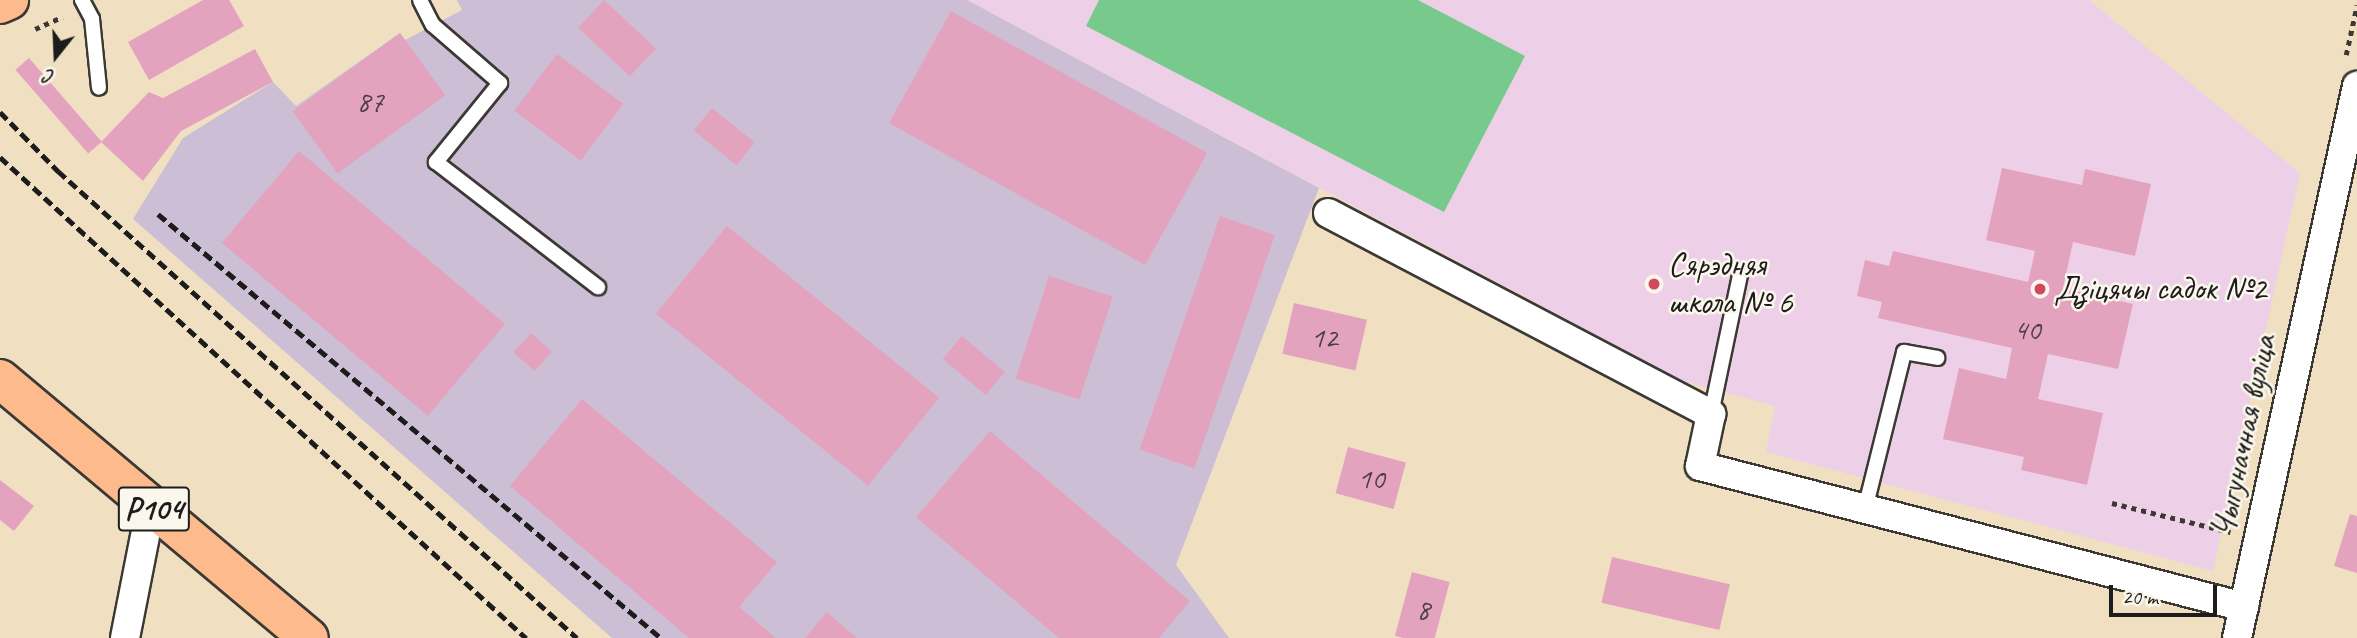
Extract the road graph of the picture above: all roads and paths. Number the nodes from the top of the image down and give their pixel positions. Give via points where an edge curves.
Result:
1 (419, 0) edge
2 (84, 3) edge
3 (0, 4) edge
4 (17, 17) edge
5 (2357, 86) edge
6 (99, 88) dead end
7 (2351, 143) edge
8 (1328, 213) dead end
9 (1741, 270) dead end
10 (598, 287) dead end
11 (1937, 358) dead end
12 (0, 379) edge
13 (1711, 414) junction
14 (151, 506) junction
15 (1865, 509) junction
16 (2244, 607) junction
17 (125, 638) edge
18 (309, 638) edge
19 (2237, 638) edge

1 - 10 lane via 433,25 499,83 436,162
2 - 4 path
2 - 6 lane via 92,19
3 - 4 main road
5 - 7 street, Чыгуначная вуліца
7 - 16 street, Чыгуначная вуліца
8 - 13 street
9 - 13 lane
11 - 15 lane via 1904,352
12 - 14 main road, Р104
13 - 15 street via 1700,466
14 - 17 street
14 - 18 main road, Р104
15 - 16 street
16 - 19 street, Чыгуначная вуліца

